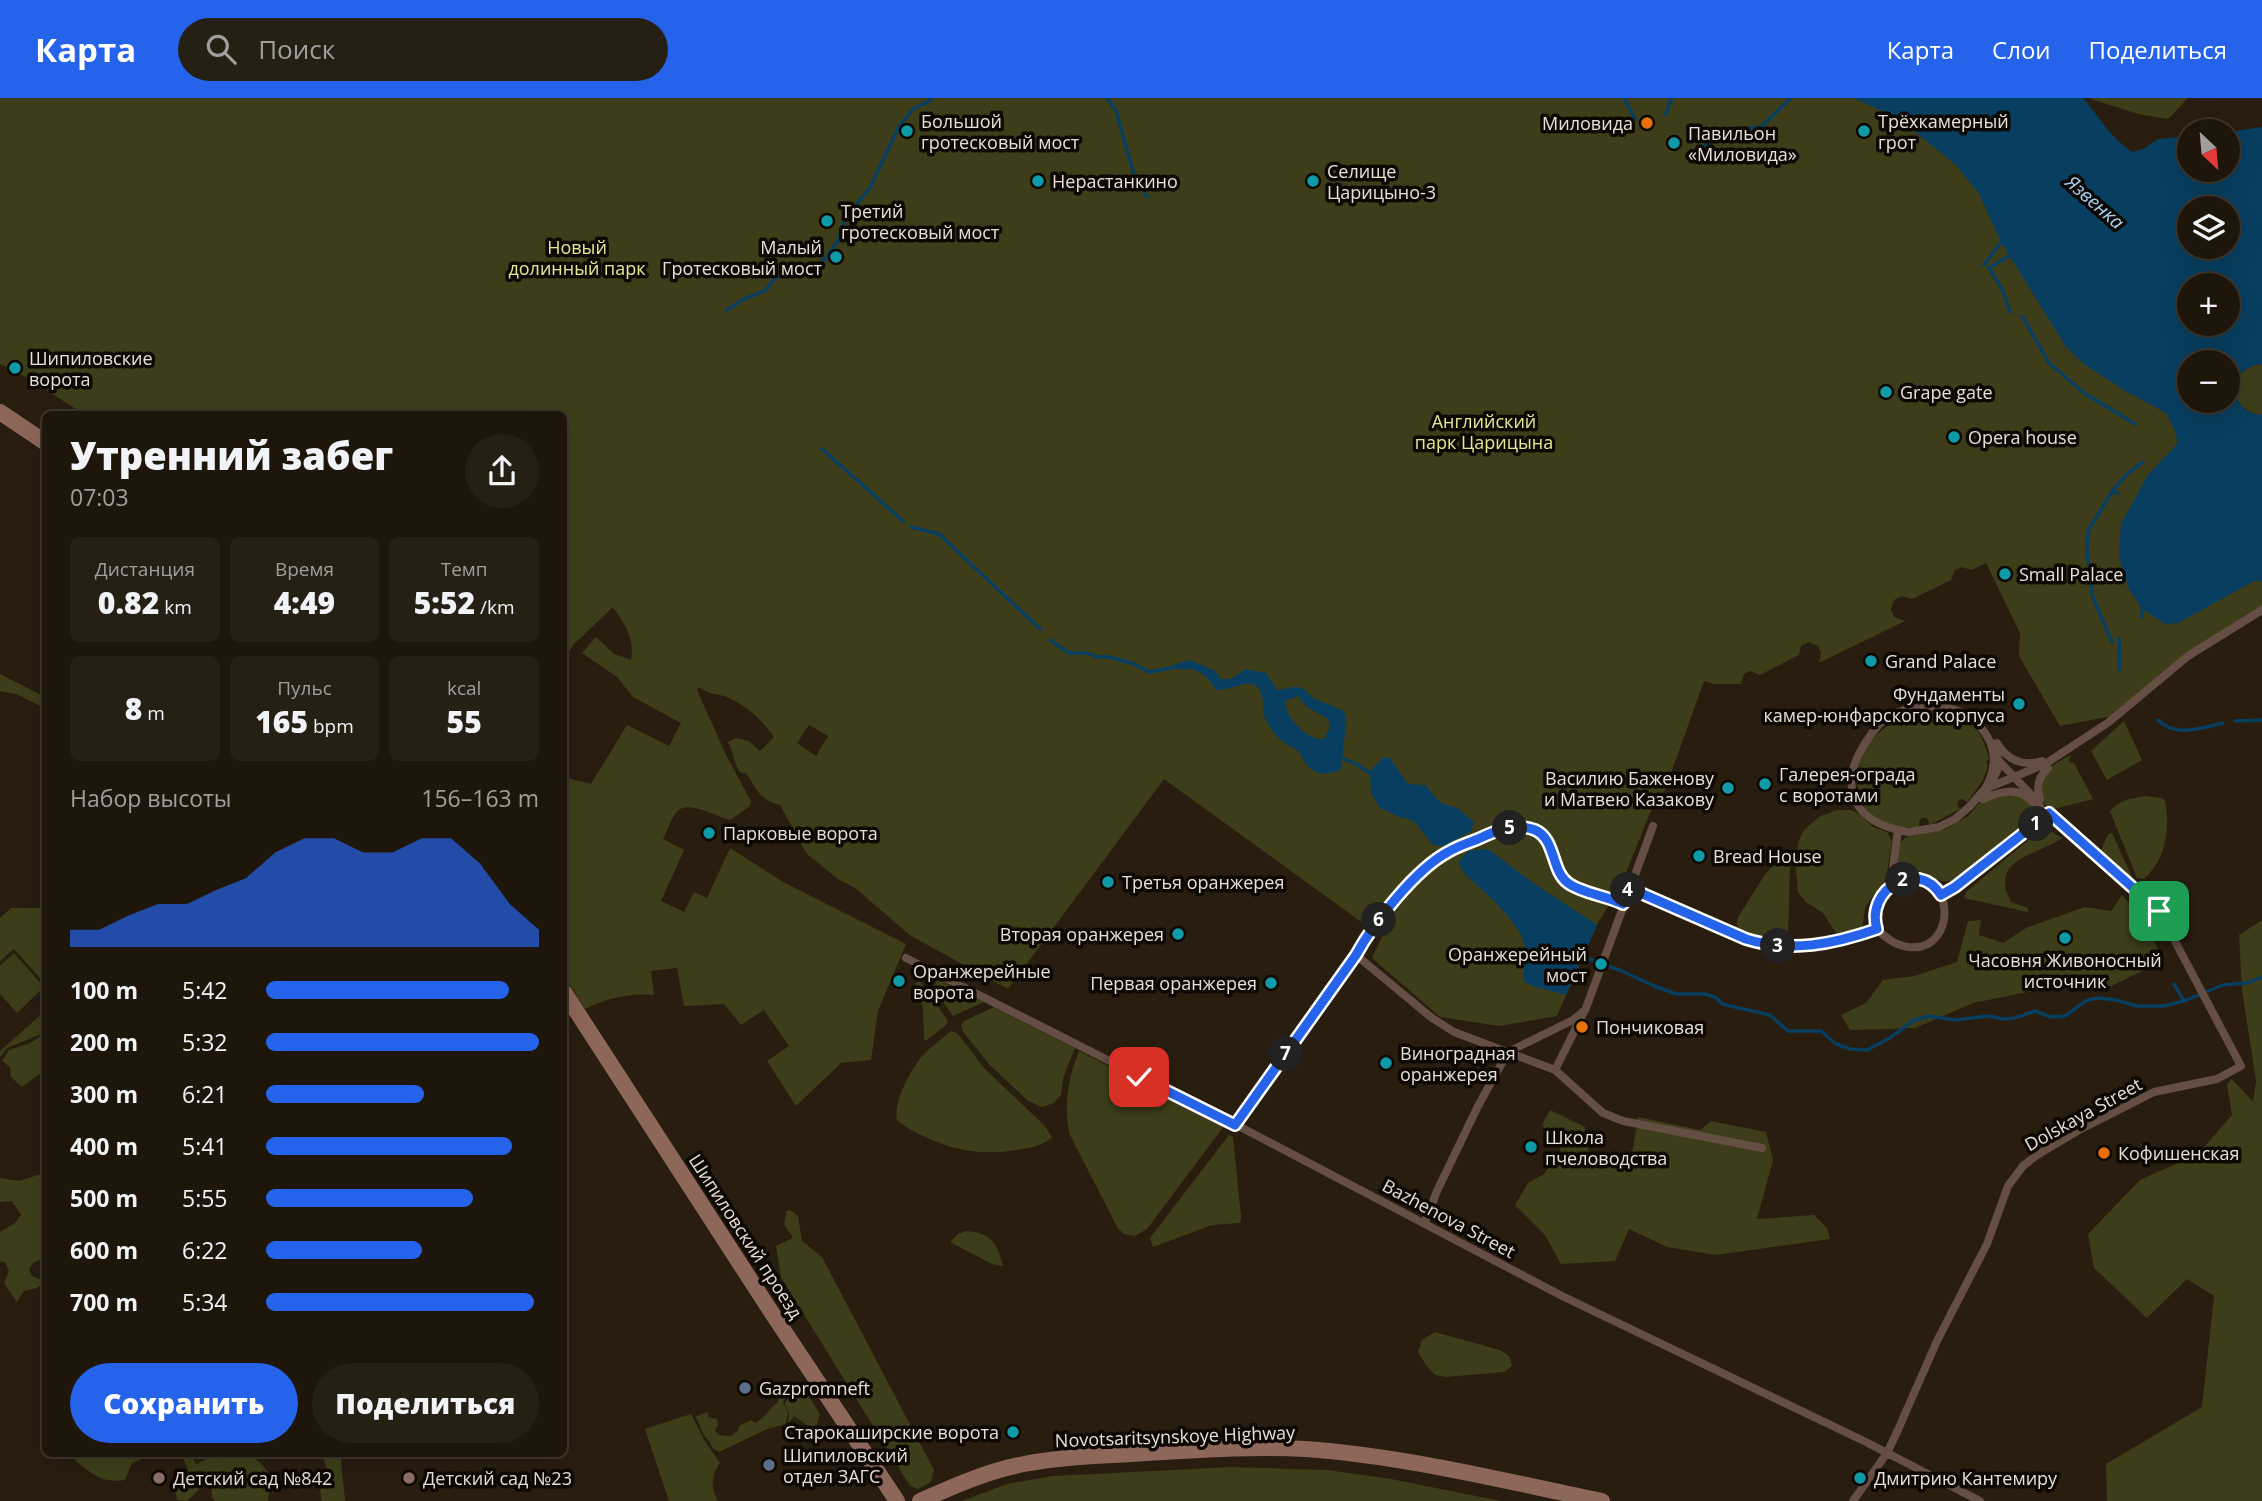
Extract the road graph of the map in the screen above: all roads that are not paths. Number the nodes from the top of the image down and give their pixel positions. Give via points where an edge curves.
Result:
1 (0, 412) edge
2 (42, 440) edge
3 (2262, 610) edge
4 (1997, 759) junction
5 (2045, 764) junction
6 (2014, 777) junction
7 (1988, 788) junction
8 (2037, 800) junction
9 (2045, 816) junction
10 (1653, 826) dead end
11 (1898, 830) junction
12 (1898, 881) junction
13 (1629, 888) junction
14 (1941, 895) junction
15 (1623, 904) junction
16 (1877, 929) junction
17 (1356, 955) junction
18 (906, 958) dead end
19 (567, 997) edge
20 (1585, 1009) junction
21 (1508, 1052) junction
22 (1555, 1070) junction
23 (1235, 1125) junction
24 (1762, 1148) dead end
25 (1425, 1222) junction
26 (1887, 1452) junction
27 (897, 1501) edge
28 (920, 1501) edge
29 (1602, 1501) edge
30 (1853, 1501) edge
31 (1980, 1501) edge

1 - 2 main road
3 - 5 street via 2188,656 2109,722
4 - 5 street via 1997,743 2015,761
4 - 6 street
4 - 7 street
4 - 11 street via 1976,721 1954,709 1930,706 1884,719 1858,755 1851,789 1857,805 1871,819
5 - 6 street
5 - 8 street via 2048,768 2038,782
6 - 7 street
6 - 8 street
7 - 8 street via 1983,799 2011,790 2034,803
7 - 11 street via 1955,819 1939,827
8 - 9 street
9 - 14 street
9 - 26 street, Dolskaya Street via 2049,813 2159,911 2241,1066 2224,1077 2154,1091 2023,1166 2008,1186 1987,1244
10 - 13 street
11 - 12 street via 1893,868
12 - 14 street via 1924,880
12 - 16 street via 1875,906
13 - 15 street
13 - 16 street via 1763,944 1831,943
14 - 16 street via 1945,917 1931,942 1907,947
15 - 17 street via 1568,884 1546,840 1536,830 1500,829 1447,852 1414,879 1366,936
15 - 20 street
17 - 21 street via 1454,1032
17 - 23 street
18 - 23 street, Bazhenova Street
19 - 27 main road, Шипиловский проезд
20 - 21 street via 1573,1020
20 - 22 street
21 - 22 street
21 - 25 street
22 - 24 street via 1603,1113 1623,1121
23 - 25 street, Bazhenova Street
25 - 26 street, Bazhenova Street via 1562,1296
26 - 30 street, Dolskaya Street
26 - 31 street, Bazhenova Street
28 - 29 main road, Novotsaritsynskoye Highway via 988,1473 1034,1462 1265,1448 1429,1466

